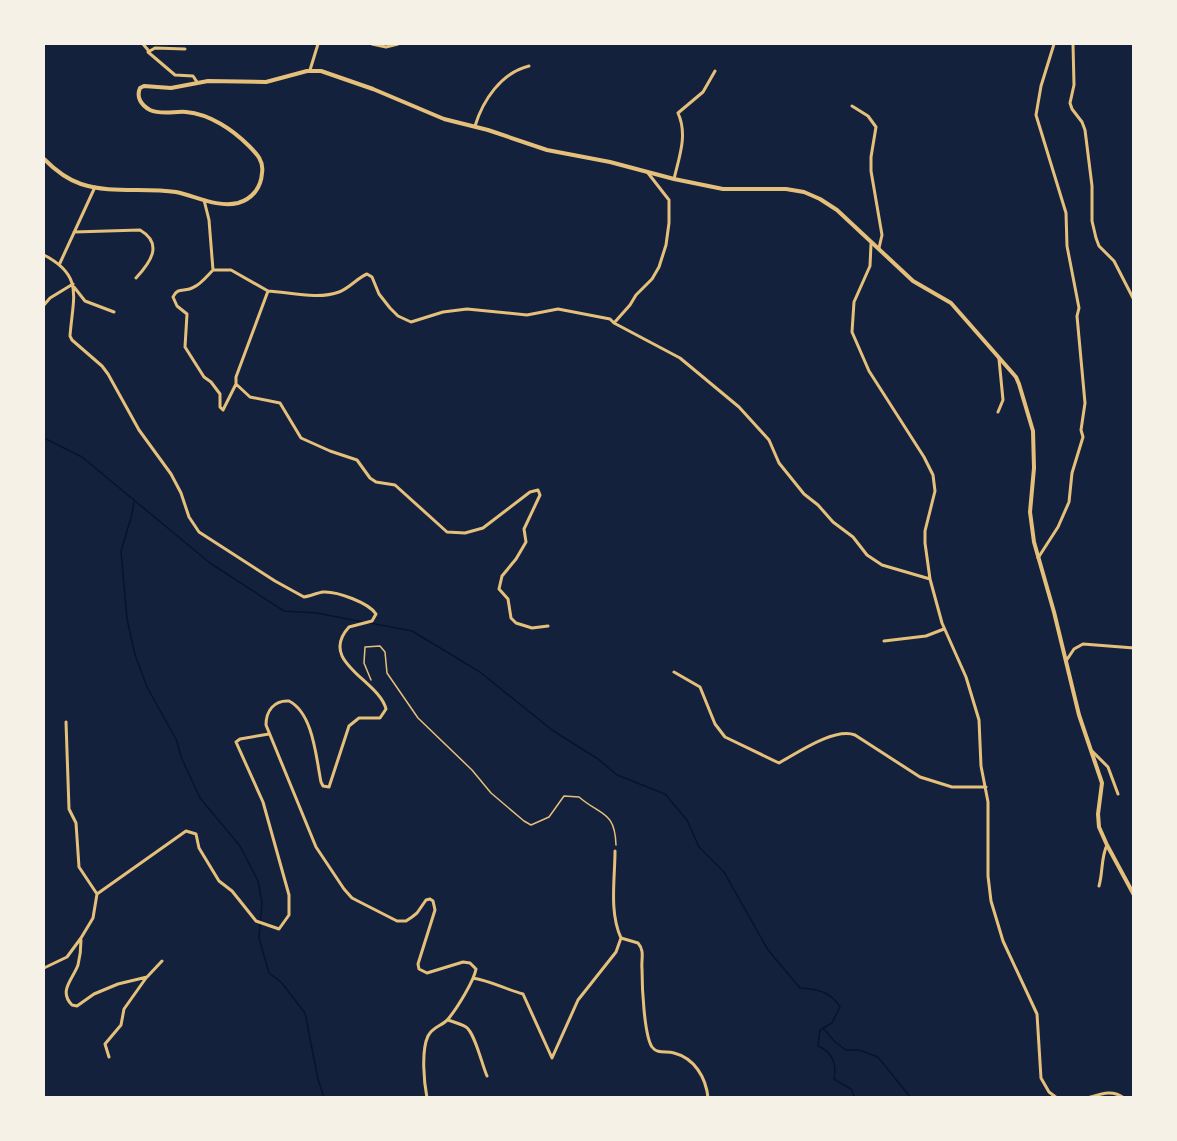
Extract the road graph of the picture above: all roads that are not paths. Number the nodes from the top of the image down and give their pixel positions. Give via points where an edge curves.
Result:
1 (143, 44) edge
2 (318, 44) edge
3 (372, 44) edge
4 (398, 44) edge
5 (1054, 44) edge
6 (1074, 44) edge
7 (185, 49) dead end
8 (148, 50) junction
9 (530, 66) dead end
10 (310, 70) junction
11 (715, 71) dead end
12 (197, 82) junction
13 (852, 106) dead end
14 (475, 127) junction
15 (44, 159) edge
16 (648, 171) junction
17 (674, 179) junction
18 (95, 188) junction
19 (204, 200) junction
20 (74, 232) junction
21 (871, 244) junction
22 (879, 248) junction
23 (44, 255) edge
24 (60, 263) junction
25 (213, 270) junction
26 (136, 278) dead end
27 (74, 285) junction
28 (268, 291) junction
29 (1134, 300) edge
30 (44, 305) edge
31 (114, 312) dead end
32 (614, 323) junction
33 (999, 359) junction
34 (236, 384) junction
35 (998, 412) dead end
36 (1038, 559) junction
37 (930, 579) junction
38 (548, 626) dead end
39 (944, 629) junction
40 (884, 641) dead end
41 (1134, 648) edge
42 (1066, 661) junction
43 (674, 672) dead end
44 (66, 722) dead end
45 (269, 734) junction
46 (1091, 750) junction
47 (986, 787) junction
48 (1118, 794) dead end
49 (1107, 845) junction
50 (615, 851) road end
51 (1099, 886) dead end
52 (98, 894) junction
53 (1134, 895) edge
54 (81, 938) junction
55 (621, 938) junction
56 (162, 961) dead end
57 (44, 968) edge
58 (147, 977) junction
59 (473, 978) junction
60 (448, 1020) junction
61 (109, 1057) dead end
62 (487, 1076) dead end
63 (427, 1098) edge
64 (708, 1098) edge
65 (1057, 1098) edge
66 (1087, 1098) edge
67 (1124, 1098) edge

1 - 8 street
2 - 10 street
3 - 4 street
5 - 36 street via 1036,113 1068,219 1067,246 1079,308 1085,403 1083,437 1072,473 1070,502
6 - 29 street via 1070,103 1084,126 1092,222 1099,246 1114,261
7 - 8 street
8 - 12 street via 173,74 193,76
9 - 14 street via 515,71 499,84 484,104
10 - 12 street via 266,82
10 - 14 street via 336,75 432,115
11 - 17 street via 703,92 678,113 683,129 682,147
12 - 19 street via 165,88 144,86 138,96 155,111 192,113 227,128 253,150 262,166 260,183 248,199 233,204
13 - 22 street via 868,116 876,127 871,157 882,235
14 - 16 street via 547,150
15 - 18 street via 68,179
16 - 17 street
16 - 32 street via 669,200 666,245 652,279
17 - 21 street via 727,190 804,192 837,210
18 - 19 street via 170,192
18 - 20 street
19 - 25 street
20 - 24 street
20 - 26 street via 140,230 147,234 152,256
21 - 22 street
21 - 37 street via 870,266 854,302 852,332 869,371 933,474 934,491 925,540
22 - 33 street via 913,281 951,303
23 - 24 street
24 - 27 street
25 - 28 street via 231,270
25 - 34 street via 195,287 180,289 173,297 187,314 184,347 220,394 222,410
27 - 30 street
27 - 31 street via 85,301
27 - 45 street via 72,340 108,374 139,430 171,474 199,532 304,597 325,591 357,600 375,611 372,621 349,627 340,639 346,664 376,692 386,709 380,718 359,718 349,726 329,788 321,782 307,720 294,704 284,700 273,706 266,718
28 - 32 street via 333,294 367,274 390,308 407,321 459,309 527,315 555,309 606,317
28 - 34 street
32 - 37 street via 680,358 739,407 769,440 779,463 804,494 853,537 867,555 882,565
33 - 35 street via 1003,400
33 - 36 street via 1016,377 1033,431 1030,512
34 - 38 street via 250,397 280,403 302,438 357,460 370,478 395,485 447,532 483,528 538,490 540,495 524,529 526,542 502,576 499,589 508,599 511,618 516,623 532,628
36 - 42 street
37 - 39 street
39 - 40 street via 926,636
39 - 47 street via 974,699
41 - 42 street via 1083,644
42 - 46 street
43 - 47 street via 700,687 715,724 725,737 779,763 812,743 849,733 920,777 952,787
44 - 52 street via 69,809 76,823 79,867
45 - 52 street via 236,742 262,802 289,895 289,915 279,929 257,921 219,881 199,848 196,834 186,831
45 - 59 street via 316,847 344,889 352,898 397,921 406,921 426,900 433,901 435,910 419,969 427,973 464,962 476,969
46 - 48 street via 1108,767
46 - 49 street via 1102,783 1099,821
47 - 65 street via 992,901 1003,941 1037,1014 1041,1078
49 - 51 street
49 - 53 street
50 - 55 street via 615,925
52 - 54 street via 93,918
54 - 57 street via 67,957
54 - 58 street via 78,964 66,988 72,1005 118,984
55 - 59 street via 616,952 578,1000 552,1058 523,994
55 - 64 street via 641,946 646,1029 651,1045 658,1051 682,1056 699,1070
56 - 58 street
58 - 61 street via 124,1009 121,1025 105,1044
59 - 60 street
60 - 62 street via 468,1028 474,1036
60 - 63 street via 434,1028 425,1046
66 - 67 street via 1107,1092

